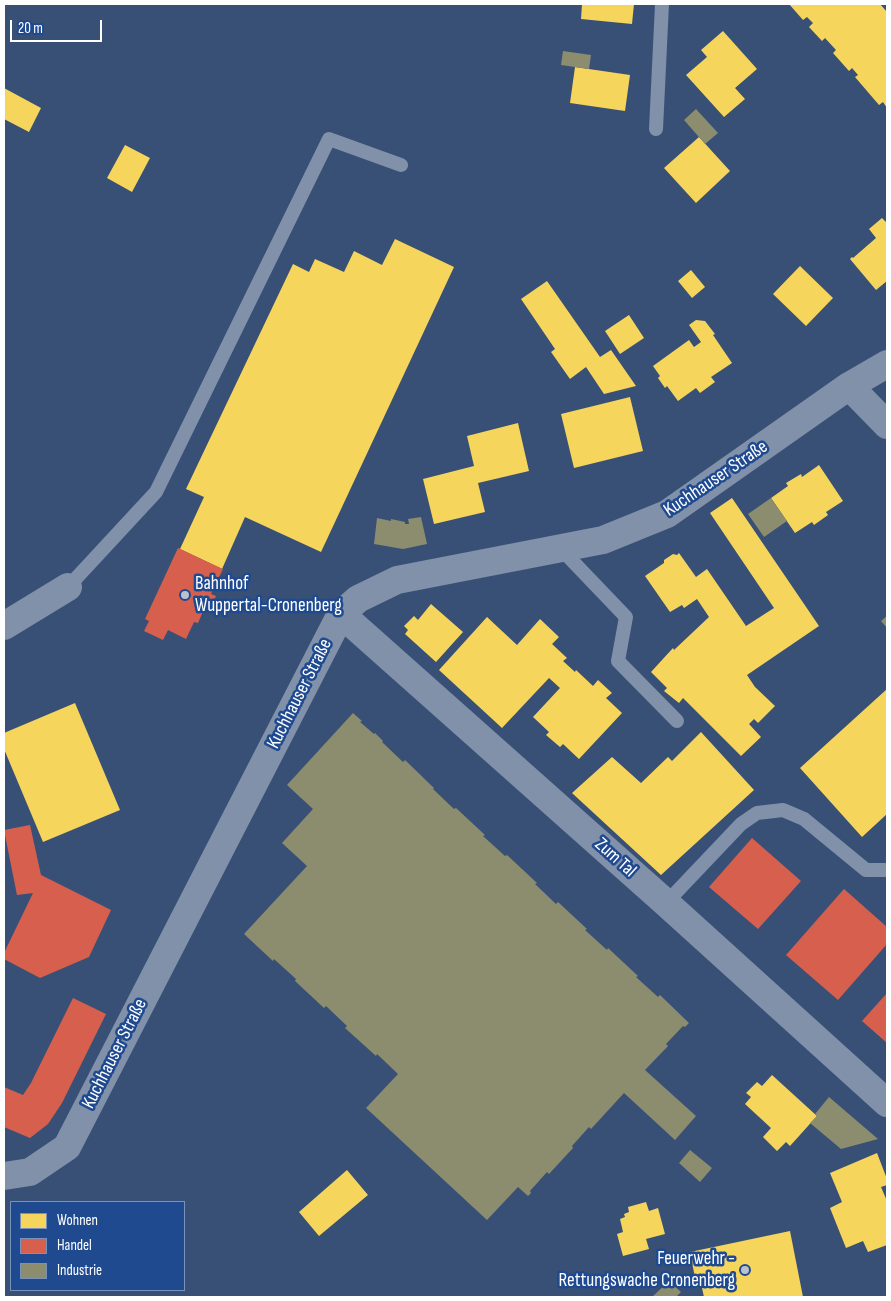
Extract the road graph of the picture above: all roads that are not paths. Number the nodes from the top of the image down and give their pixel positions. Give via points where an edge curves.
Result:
1 (662, 4) edge
2 (656, 130) dead end
3 (401, 165) dead end
4 (887, 364) edge
5 (849, 386) junction
6 (887, 425) edge
7 (560, 548) junction
8 (68, 587) joint
9 (341, 614) junction
10 (4, 626) edge
11 (678, 721) dead end
12 (887, 870) edge
13 (666, 903) junction
14 (887, 1103) edge
15 (4, 1176) edge

1 - 2 lane
3 - 8 lane via 329,139 156,492
4 - 5 street, Kuchhauser Straße
5 - 6 street
5 - 7 street, Kuchhauser Straße via 667,514 603,540
7 - 9 street, Kuchhauser Straße via 397,580 358,598
7 - 11 lane via 626,617 618,662
8 - 10 street
9 - 13 street, Zum Tal
9 - 15 street, Kuchhauser Straße via 67,1147 30,1172
12 - 13 lane via 866,870 804,819 790,812 757,813 741,824
13 - 14 street, Zum Tal

